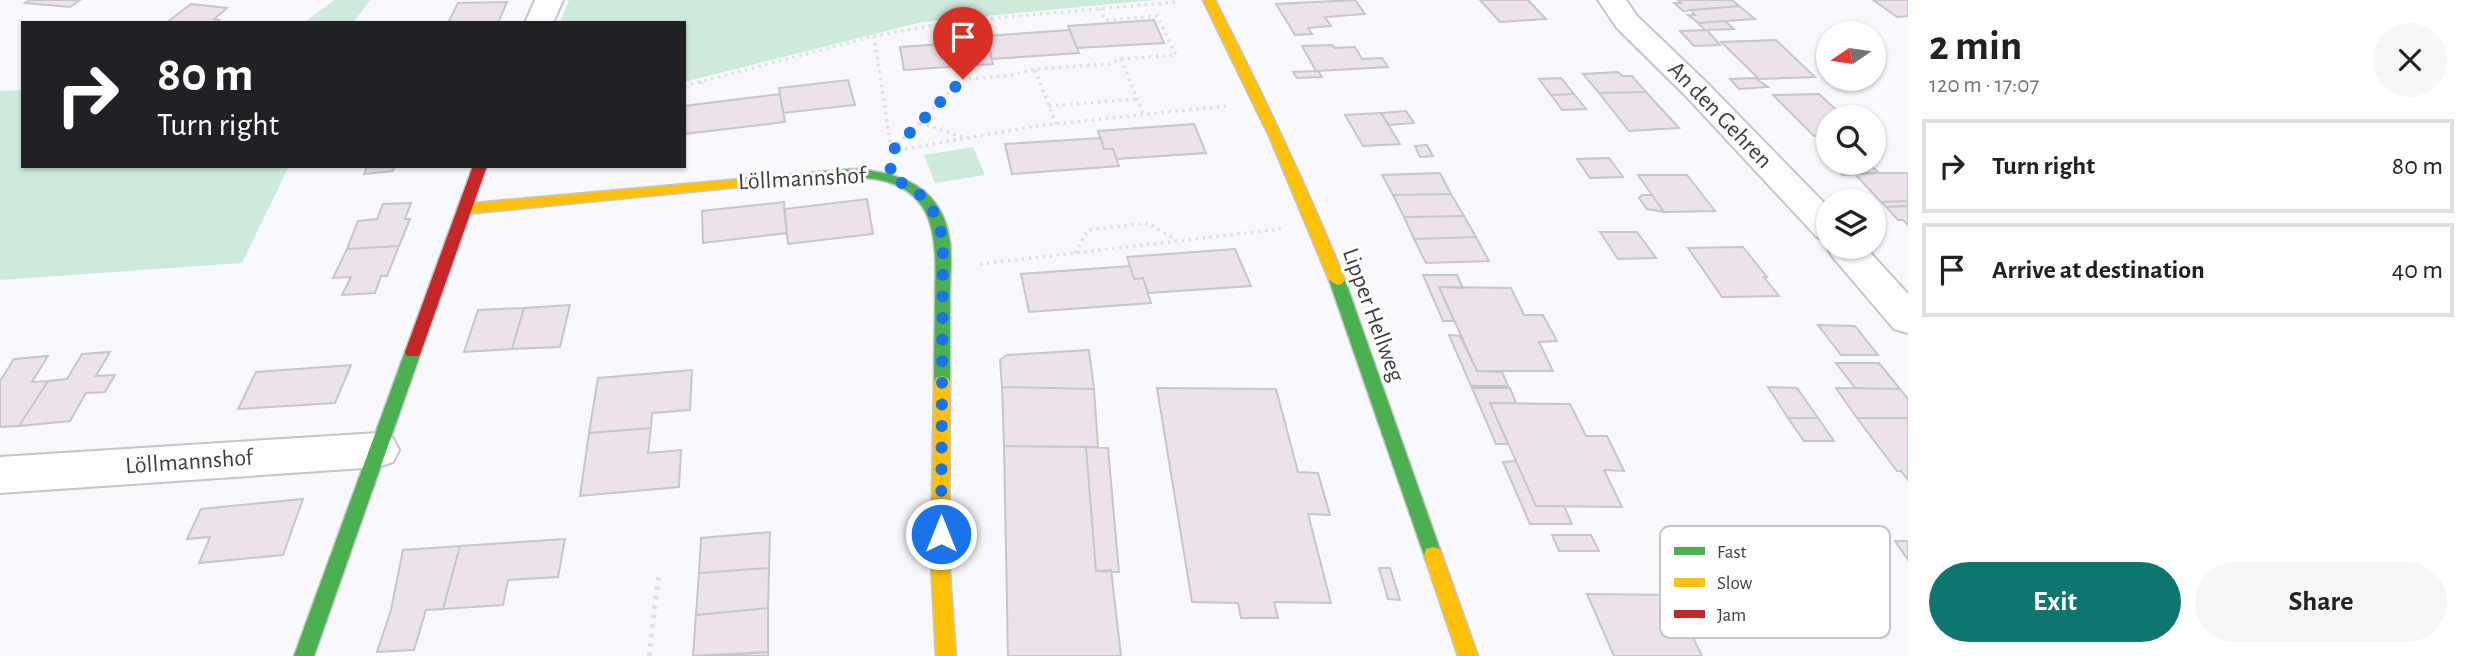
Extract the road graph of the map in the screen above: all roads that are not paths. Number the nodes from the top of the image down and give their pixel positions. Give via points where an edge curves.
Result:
1 (549, 0) edge
2 (1209, 0) edge
3 (1612, 0) edge
4 (540, 21) edge
5 (479, 168) edge
6 (464, 209) junction
7 (1816, 215) edge
8 (1856, 259) edge
9 (1908, 319) edge
10 (378, 450) junction
11 (0, 475) edge
12 (304, 656) edge
13 (946, 656) edge
14 (1468, 656) edge

1 - 4 street
2 - 14 street, Lipper Hellweg via 1262,102 1314,219
3 - 7 street, An den Gehren via 1627,22
5 - 6 street
6 - 10 street
6 - 13 street, Löllmannshof via 857,172 890,177 912,187 930,204 943,242 940,561
8 - 9 street
10 - 11 street, Löllmannshof
10 - 12 street

